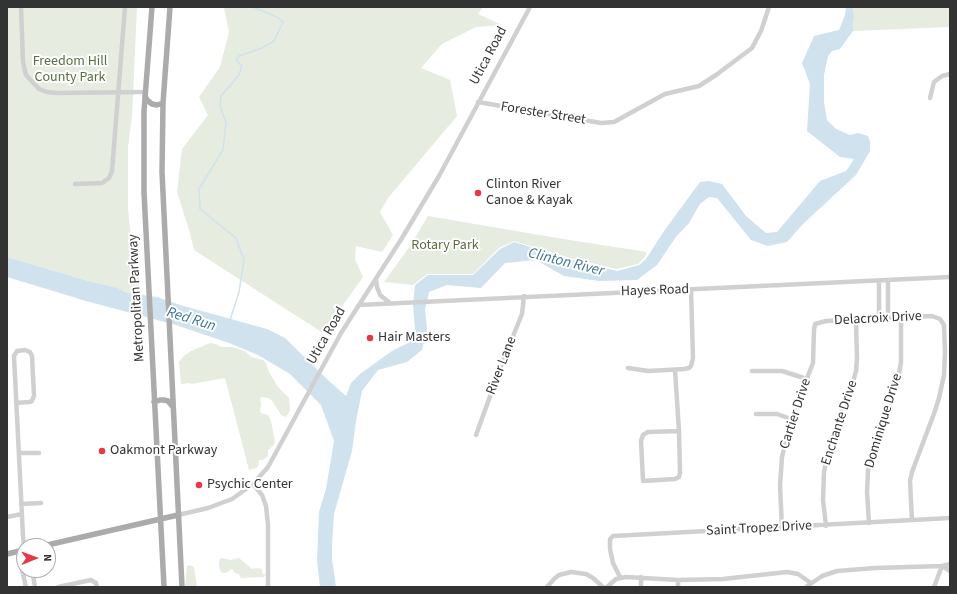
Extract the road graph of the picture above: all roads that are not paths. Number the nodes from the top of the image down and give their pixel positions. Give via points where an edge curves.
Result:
1 (21, 7) edge
2 (125, 7) edge
3 (152, 7) edge
4 (170, 7) edge
5 (530, 7) edge
6 (769, 7) edge
7 (950, 74) edge
8 (117, 92) junction
9 (145, 94) junction
10 (930, 98) dead end
11 (478, 102) junction
12 (163, 103) junction
13 (75, 184) dead end
14 (950, 278) edge
15 (376, 280) junction
16 (879, 280) junction
17 (888, 280) junction
18 (691, 289) junction
19 (524, 296) junction
20 (390, 303) junction
21 (359, 305) junction
22 (888, 318) junction
23 (901, 318) junction
24 (879, 319) junction
25 (856, 320) junction
26 (815, 324) joint
27 (947, 352) edge
28 (628, 368) dead end
29 (675, 370) junction
30 (752, 371) dead end
31 (807, 379) junction
32 (154, 402) junction
33 (16, 403) junction
34 (173, 407) junction
35 (756, 414) dead end
36 (791, 419) junction
37 (679, 431) junction
38 (476, 435) dead end
39 (39, 453) dead end
40 (18, 454) junction
41 (253, 484) junction
42 (41, 503) dead end
43 (21, 504) junction
44 (22, 514) junction
45 (178, 515) junction
46 (7, 517) edge
47 (950, 518) edge
48 (160, 520) junction
49 (912, 520) junction
50 (869, 523) junction
51 (826, 526) junction
52 (782, 528) junction
53 (24, 538) edge
54 (56, 543) edge
55 (950, 564) edge
56 (942, 566) junction
57 (950, 571) edge
58 (641, 577) junction
59 (620, 578) junction
60 (678, 580) junction
61 (811, 583) junction
62 (58, 587) edge
63 (97, 587) edge
64 (164, 587) edge
65 (182, 587) edge
66 (268, 587) edge
67 (547, 587) edge
68 (603, 587) edge
69 (607, 587) edge
70 (641, 587) edge
71 (678, 587) edge
72 (806, 587) edge
73 (934, 587) edge

1 - 8 street via 23,62 26,75 38,88 57,93
2 - 8 street
3 - 9 main road, Metropolitan Parkway
4 - 12 main road
5 - 11 street, Utica Road
6 - 11 street, Forester Street via 752,48 716,76 699,86 665,94 614,122 601,123
7 - 10 street via 934,82
8 - 9 street
8 - 13 street via 112,172 102,183
9 - 12 main road via 152,104
9 - 32 main road, Metropolitan Parkway via 144,192
11 - 15 street, Utica Road via 439,176
12 - 34 main road via 162,178
14 - 17 street, Hayes Road
15 - 20 street via 380,295
15 - 21 street, Utica Road
16 - 17 street, Hayes Road
16 - 18 street, Hayes Road
16 - 24 street
17 - 22 street
18 - 19 street, Hayes Road
18 - 29 street via 692,364 689,368
19 - 20 street, Hayes Road
19 - 38 street, River Lane via 522,314
20 - 21 street, Hayes Road
21 - 41 street, Utica Road via 268,467
22 - 23 street, Delacroix Drive
22 - 24 street, Delacroix Drive
23 - 27 street, Delacroix Drive via 932,316 940,319 944,325
23 - 50 street, Dominique Drive via 901,362 897,385 872,451 868,471
24 - 25 street, Delacroix Drive
25 - 26 street, Delacroix Drive
25 - 51 street, Enchante Drive via 856,371 831,440 824,472
26 - 31 street, Cartier Drive via 813,363
27 - 49 street via 939,398 910,481
28 - 29 street via 648,371
29 - 37 street
30 - 31 street via 782,371
31 - 36 street, Cartier Drive
32 - 34 main road via 168,401
32 - 48 main road, Metropolitan Parkway
33 - 33 street via 14,353 25,350 32,356 34,396 32,401
33 - 40 street
34 - 45 main road
35 - 36 street via 777,414
36 - 52 street, Cartier Drive via 781,469
37 - 37 street via 648,432 643,435 643,481 672,480 678,477 681,471
39 - 40 street
40 - 43 street
41 - 45 street, Utica Road via 222,503
41 - 66 street via 266,506
42 - 43 street
43 - 44 street
44 - 46 street
44 - 53 street
45 - 48 main road, Utica Road
45 - 65 main road
47 - 49 street, Saint Tropez Drive
48 - 54 main road, Utica Road
48 - 64 main road, Metropolitan Parkway
49 - 50 street, Saint Tropez Drive
50 - 51 street, Saint Tropez Drive
51 - 52 street, Saint Tropez Drive
52 - 59 street, Saint Tropez Drive via 613,536 610,539 610,549
55 - 56 street
56 - 57 street
56 - 61 street via 844,570 822,576
56 - 73 street
58 - 59 street
58 - 60 street
58 - 70 street
59 - 69 street
60 - 61 street via 723,579 787,572 798,574
60 - 71 street
61 - 72 street
62 - 63 street via 91,580
67 - 68 street via 560,575 571,572 586,574

